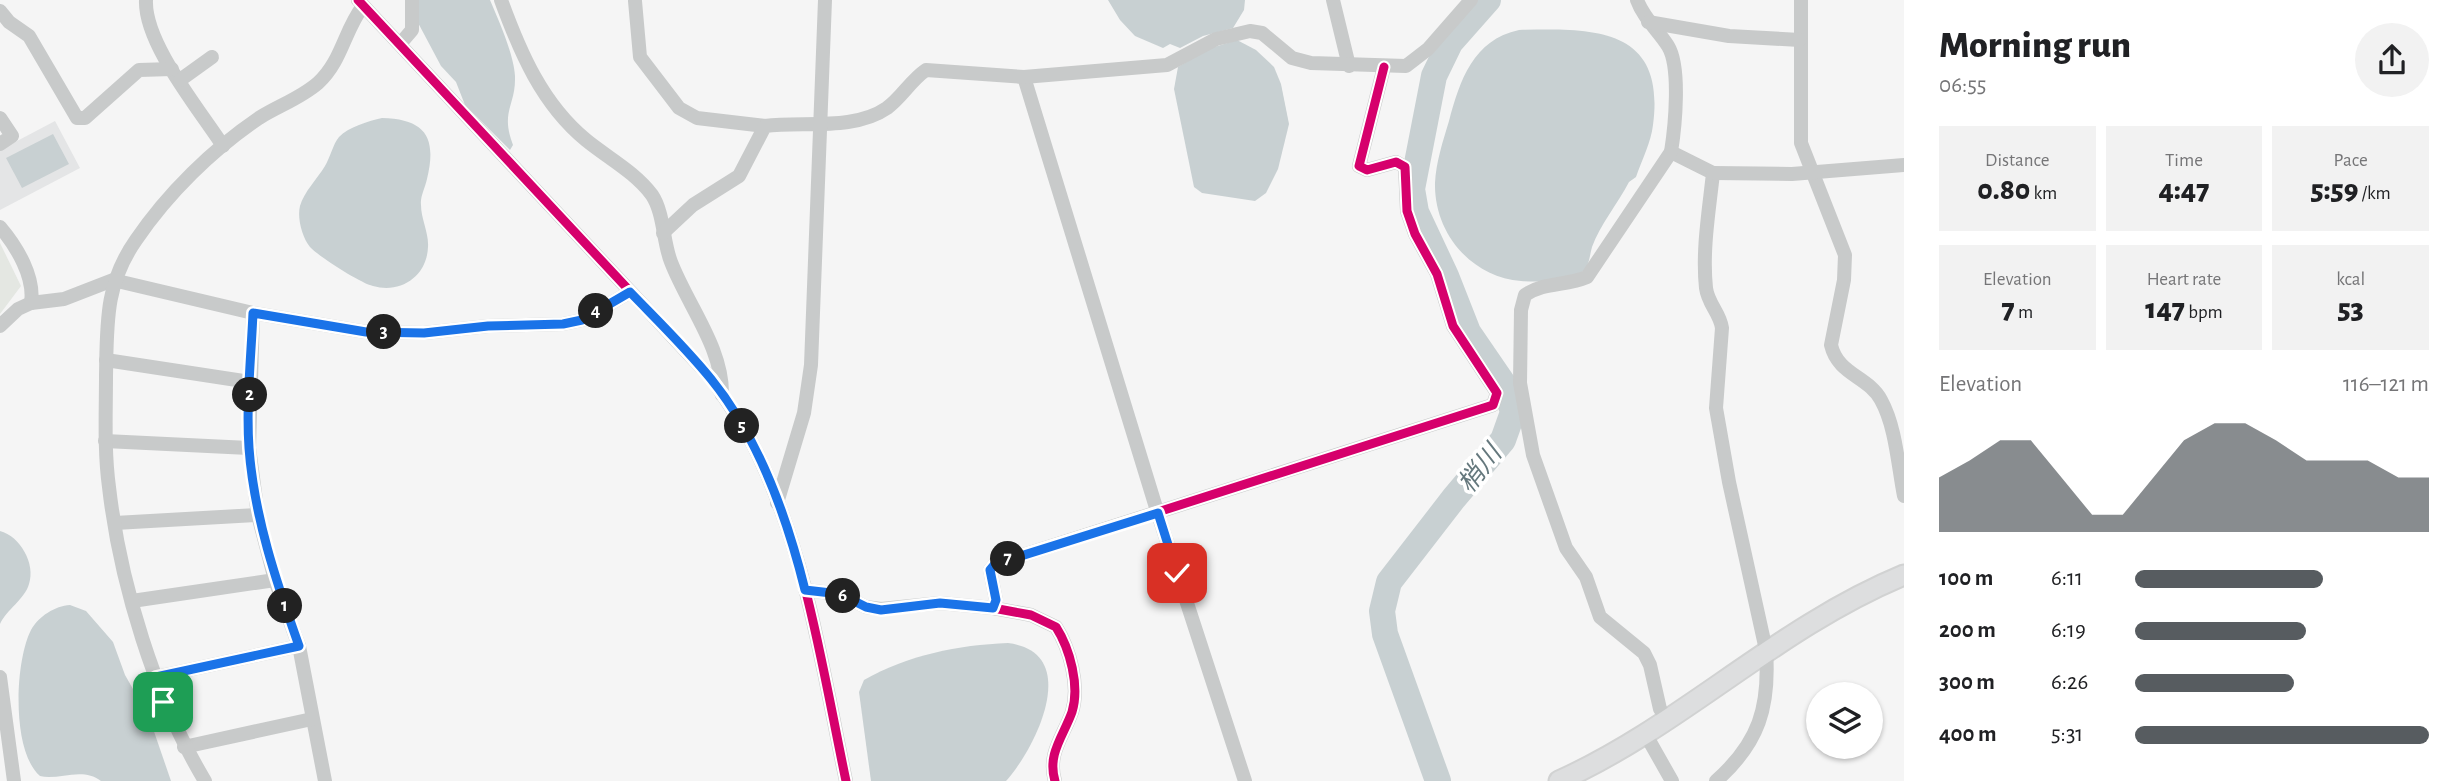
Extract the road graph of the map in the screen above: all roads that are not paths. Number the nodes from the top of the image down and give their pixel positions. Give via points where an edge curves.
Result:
1 (146, 0) edge
2 (412, 0) edge
3 (501, 0) edge
4 (825, 0) edge
5 (1333, 0) edge
6 (1471, 0) edge
7 (1637, 0) edge
8 (1801, 0) edge
9 (635, 1) edge
10 (360, 3) edge
11 (0, 11) edge
12 (1648, 22) junction
13 (1800, 40) junction
14 (400, 44) junction
15 (212, 57) dead end
16 (1349, 66) junction
17 (1384, 67) junction
18 (176, 75) junction
19 (1024, 77) junction
20 (0, 118) edge
21 (819, 124) junction
22 (765, 126) junction
23 (0, 144) edge
24 (223, 146) junction
25 (1671, 152) junction
26 (1904, 165) edge
27 (1713, 173) junction
28 (1810, 173) junction
29 (0, 227) edge
30 (663, 233) junction
31 (113, 280) junction
32 (630, 292) junction
33 (31, 303) junction
34 (253, 313) junction
35 (0, 326) edge
36 (106, 360) junction
37 (250, 382) junction
38 (722, 395) junction
39 (105, 441) junction
40 (249, 447) junction
41 (1904, 496) edge
42 (777, 503) junction
43 (1158, 513) junction
44 (258, 514) junction
45 (115, 523) junction
46 (1904, 575) edge
47 (275, 580) junction
48 (805, 590) junction
49 (132, 601) junction
50 (993, 608) junction
51 (299, 646) junction
52 (1766, 650) junction
53 (0, 677) edge
54 (156, 677) junction
55 (312, 719) junction
56 (1668, 720) junction
57 (1646, 735) junction
58 (184, 747) junction
59 (14, 781) edge
60 (205, 781) edge
61 (325, 781) edge
62 (846, 781) edge
63 (1055, 781) edge
64 (1245, 781) edge
65 (1559, 781) edge
66 (1672, 781) edge
67 (1716, 781) edge

1 - 18 street via 146,16
2 - 14 street via 412,30
3 - 30 street via 522,57 553,104 585,139 646,188 654,198
4 - 21 street
5 - 16 street
6 - 17 street via 1418,59 1406,66
7 - 12 street
8 - 13 street
9 - 22 street via 640,57 679,108 697,118
10 - 14 street
10 - 24 street via 336,61 316,85
11 - 18 street via 29,36 77,118 85,118 139,70
12 - 13 street via 1729,36
12 - 25 street via 1673,58
13 - 28 street via 1801,143
14 - 32 street
15 - 18 street
16 - 17 street
16 - 19 street via 1292,58 1262,33 1250,31 1216,39 1167,65
17 - 43 street via 1359,166 1367,170 1396,162 1405,167 1407,211 1415,234 1437,274 1453,326 1497,393 1493,405
18 - 24 street
19 - 21 street via 926,70 889,107 871,116
19 - 43 street
20 - 23 street via 12,136
21 - 22 street
21 - 42 street via 810,377
22 - 30 street via 739,176 693,205
24 - 31 street via 151,219
25 - 27 street
25 - 56 street via 1587,277 1543,286 1525,295 1520,383 1533,455 1566,548 1586,577 1600,617 1644,653 1660,709
26 - 28 street
27 - 28 street
27 - 52 street via 1705,244 1706,290 1722,328 1716,408
28 - 41 street via 1845,255 1834,356 1880,397
29 - 33 street via 33,287
30 - 38 street via 670,261 723,372
31 - 33 street via 64,299
31 - 34 street
31 - 36 street
32 - 34 street via 582,320 563,324 424,333 366,332
32 - 38 street
33 - 35 street
34 - 37 street
36 - 37 street
36 - 39 street
37 - 40 street
38 - 42 street via 760,457
39 - 40 street
39 - 45 street
40 - 44 street
42 - 48 street
43 - 50 street via 995,564 990,570 996,600
43 - 64 street
44 - 45 street
44 - 47 street
45 - 49 street
46 - 52 street via 1840,605
47 - 49 street
47 - 51 street
48 - 50 street via 840,594 881,610 940,603
48 - 62 street
49 - 54 street
50 - 63 street via 1044,620 1061,635 1075,686 1072,712 1052,760
51 - 54 street
51 - 55 street
52 - 56 street
52 - 67 street via 1761,721 1745,751
53 - 59 street
54 - 58 street
55 - 58 street
55 - 61 street
56 - 57 street
57 - 65 street
57 - 66 street
58 - 60 street

